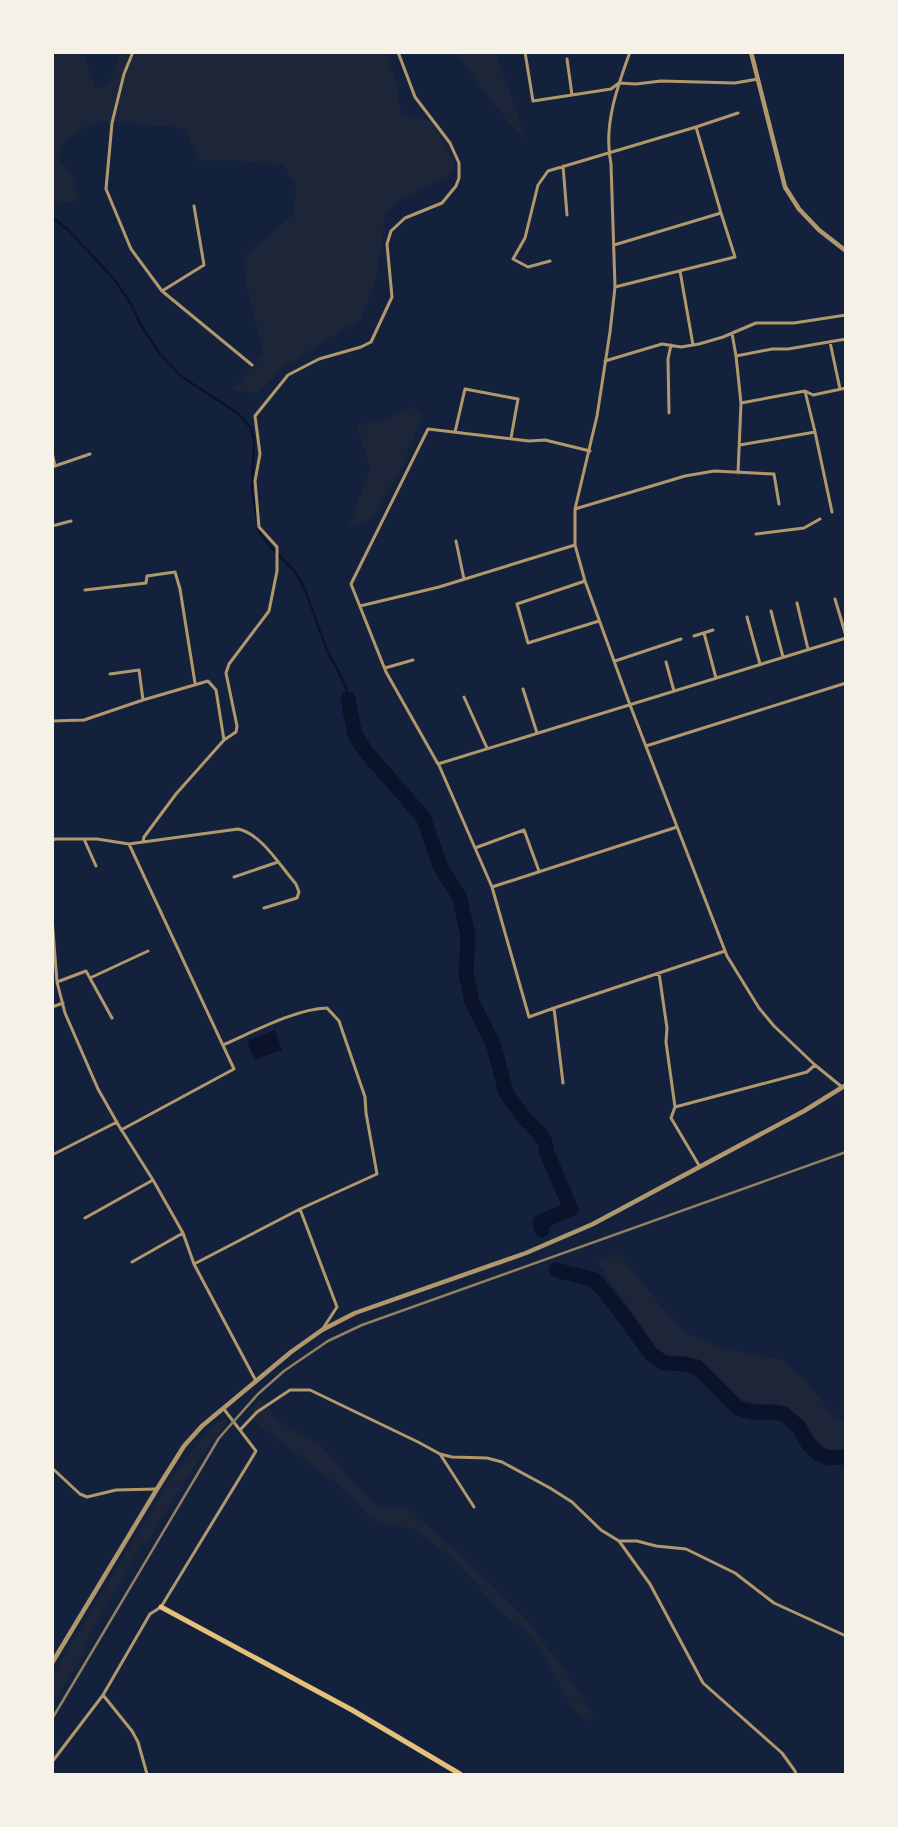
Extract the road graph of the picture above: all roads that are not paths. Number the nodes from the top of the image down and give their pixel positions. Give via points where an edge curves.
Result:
1 (133, 52) edge
2 (398, 52) edge
3 (525, 52) edge
4 (630, 52) edge
5 (751, 52) edge
6 (567, 59) dead end
7 (758, 79) junction
8 (619, 83) junction
9 (572, 95) junction
10 (738, 112) dead end
11 (696, 128) junction
12 (609, 154) junction
13 (564, 166) junction
14 (194, 206) dead end
15 (722, 213) junction
16 (567, 215) dead end
17 (614, 245) junction
18 (846, 251) edge
19 (550, 261) dead end
20 (680, 271) junction
21 (615, 287) junction
22 (162, 291) junction
23 (846, 315) edge
24 (732, 333) junction
25 (846, 339) edge
26 (830, 342) junction
27 (693, 345) junction
28 (671, 346) junction
29 (736, 356) junction
30 (605, 361) junction
31 (252, 365) dead end
32 (846, 388) edge
33 (840, 389) junction
34 (805, 392) junction
35 (741, 403) junction
36 (670, 414) dead end
37 (455, 432) junction
38 (814, 432) junction
39 (510, 438) junction
40 (740, 445) junction
41 (590, 451) junction
42 (52, 452) edge
43 (90, 454) dead end
44 (54, 467) edge
45 (738, 473) junction
46 (779, 504) dead end
47 (576, 510) junction
48 (832, 512) dead end
49 (820, 519) dead end
50 (71, 521) dead end
51 (52, 526) edge
52 (756, 534) dead end
53 (456, 541) dead end
54 (574, 545) junction
55 (464, 579) junction
56 (585, 581) junction
57 (85, 590) dead end
58 (835, 599) dead end
59 (797, 602) dead end
60 (360, 606) junction
61 (771, 611) dead end
62 (747, 617) dead end
63 (599, 620) junction
64 (713, 630) dead end
65 (704, 633) junction
66 (694, 636) dead end
67 (846, 637) edge
68 (681, 639) dead end
69 (808, 649) junction
70 (782, 657) junction
71 (413, 660) dead end
72 (615, 661) junction
73 (666, 662) dead end
74 (760, 664) junction
75 (385, 668) junction
76 (110, 674) dead end
77 (716, 678) junction
78 (195, 683) junction
79 (846, 683) edge
80 (523, 689) dead end
81 (674, 691) junction
82 (464, 697) dead end
83 (143, 700) junction
84 (630, 705) junction
85 (52, 721) edge
86 (536, 733) junction
87 (224, 740) junction
88 (646, 746) junction
89 (487, 748) junction
90 (437, 762) junction
91 (677, 828) junction
92 (84, 839) junction
93 (52, 841) edge
94 (143, 842) junction
95 (129, 844) junction
96 (475, 848) junction
97 (278, 862) junction
98 (96, 866) dead end
99 (539, 871) junction
100 (234, 877) dead end
101 (492, 887) junction
102 (264, 908) dead end
103 (52, 918) edge
104 (148, 951) dead end
105 (725, 951) junction
106 (659, 973) junction
107 (90, 978) junction
108 (57, 982) junction
109 (63, 1003) junction
110 (52, 1007) edge
111 (554, 1008) junction
112 (112, 1018) dead end
113 (223, 1045) junction
114 (815, 1065) junction
115 (563, 1083) dead end
116 (844, 1086) edge
117 (675, 1107) junction
118 (117, 1122) junction
119 (121, 1130) junction
120 (52, 1155) edge
121 (700, 1167) junction
122 (153, 1180) junction
123 (300, 1209) junction
124 (85, 1218) dead end
125 (183, 1233) junction
126 (132, 1262) dead end
127 (194, 1264) junction
128 (322, 1330) junction
129 (256, 1381) junction
130 (223, 1408) junction
131 (240, 1430) junction
132 (440, 1454) junction
133 (52, 1468) edge
134 (156, 1489) junction
135 (474, 1507) dead end
136 (619, 1541) junction
137 (162, 1607) junction
138 (846, 1636) edge
139 (52, 1663) edge
140 (103, 1695) junction
141 (52, 1762) edge
142 (147, 1774) edge
143 (460, 1774) edge
144 (796, 1774) edge

1 - 22 street via 112,123 106,189 131,249
2 - 87 street via 415,97 450,143 459,162 459,178 442,203 405,218 391,231 387,244 392,297 371,342 319,359 288,376 255,416 260,454 255,481 258,527 277,546 277,571 269,611 229,664 226,673 237,726 236,732
3 - 9 street via 534,102
4 - 8 street
5 - 7 street
6 - 9 street
7 - 8 street via 735,83
7 - 18 street via 785,187 799,209 819,230
8 - 9 street via 611,89
8 - 12 street via 610,121
10 - 11 street
11 - 12 street
11 - 15 street
12 - 13 street
12 - 17 street
13 - 16 street
13 - 19 street via 548,171 538,185 525,238 513,259 528,267
14 - 22 street via 204,265
15 - 17 street
15 - 20 street via 735,257
17 - 21 street
20 - 21 street
20 - 27 street
21 - 30 street
22 - 31 street
23 - 24 street via 794,323 756,322
24 - 27 street
24 - 29 street
25 - 26 street
26 - 29 street
26 - 33 street
27 - 28 street
28 - 30 street via 662,344
28 - 36 street via 668,359
29 - 35 street
30 - 41 street
32 - 33 street
33 - 34 street via 813,395
34 - 35 street
34 - 38 street
35 - 40 street
37 - 39 street
37 - 39 street via 465,389 518,399
37 - 60 street via 428,429 351,584
38 - 40 street
38 - 48 street
39 - 41 street via 545,440
40 - 45 street
41 - 47 street
42 - 44 street
43 - 44 street
45 - 46 street via 774,474
45 - 47 street via 714,471 685,476
47 - 54 street
49 - 52 street via 804,528
50 - 51 street
53 - 55 street
54 - 55 street
54 - 56 street
55 - 60 street
56 - 63 street
56 - 63 street via 516,604 528,643
57 - 78 street via 146,583 147,576 175,572
58 - 67 street
59 - 69 street
60 - 75 street
61 - 70 street
62 - 74 street
63 - 72 street
64 - 65 street
65 - 66 street
65 - 77 street
67 - 69 street
68 - 72 street
69 - 70 street
70 - 74 street
71 - 75 street
72 - 84 street
73 - 81 street
74 - 77 street
75 - 90 street
76 - 83 street via 139,670
77 - 81 street
78 - 83 street
78 - 87 street via 208,681 216,690
79 - 88 street
80 - 86 street
81 - 84 street
82 - 89 street
83 - 85 street via 84,720
84 - 86 street
84 - 88 street
86 - 89 street
87 - 94 street via 176,794
88 - 91 street
89 - 90 street
90 - 96 street
91 - 99 street
91 - 105 street
92 - 93 street
92 - 95 street
92 - 98 street
94 - 95 street
94 - 97 street via 238,829 259,839
95 - 113 street
96 - 99 street via 524,830
96 - 101 street
97 - 100 street
97 - 102 street via 296,884 297,898
99 - 101 street
101 - 111 street via 529,1017
103 - 108 street
104 - 107 street
105 - 106 street
105 - 114 street via 759,1008
106 - 111 street
106 - 117 street
107 - 108 street via 86,971
107 - 112 street
108 - 109 street
109 - 110 street
109 - 118 street via 98,1090
111 - 115 street
113 - 119 street via 234,1069
113 - 123 street via 317,1008 327,1008 339,1020 365,1097 377,1174
114 - 116 street
114 - 117 street via 807,1072
116 - 121 street
117 - 121 street via 671,1118
118 - 119 street
118 - 120 street
119 - 122 street
121 - 128 street via 593,1224 526,1253 355,1313
122 - 124 street
122 - 125 street
123 - 127 street
123 - 128 street via 337,1307
125 - 126 street
125 - 127 street
127 - 129 street
128 - 129 street
129 - 130 street
130 - 131 street
130 - 134 street via 184,1446
131 - 132 street via 257,1412 290,1390 310,1390
131 - 137 street via 256,1451
132 - 135 street
132 - 136 street via 502,1462 572,1502 601,1530
133 - 134 street via 87,1497 116,1490
134 - 139 street
136 - 138 street via 686,1549 735,1573 774,1603
136 - 144 street via 650,1584 703,1683 782,1753
137 - 140 street via 150,1614
137 - 143 main road via 352,1710
140 - 141 street
140 - 142 street via 132,1731

